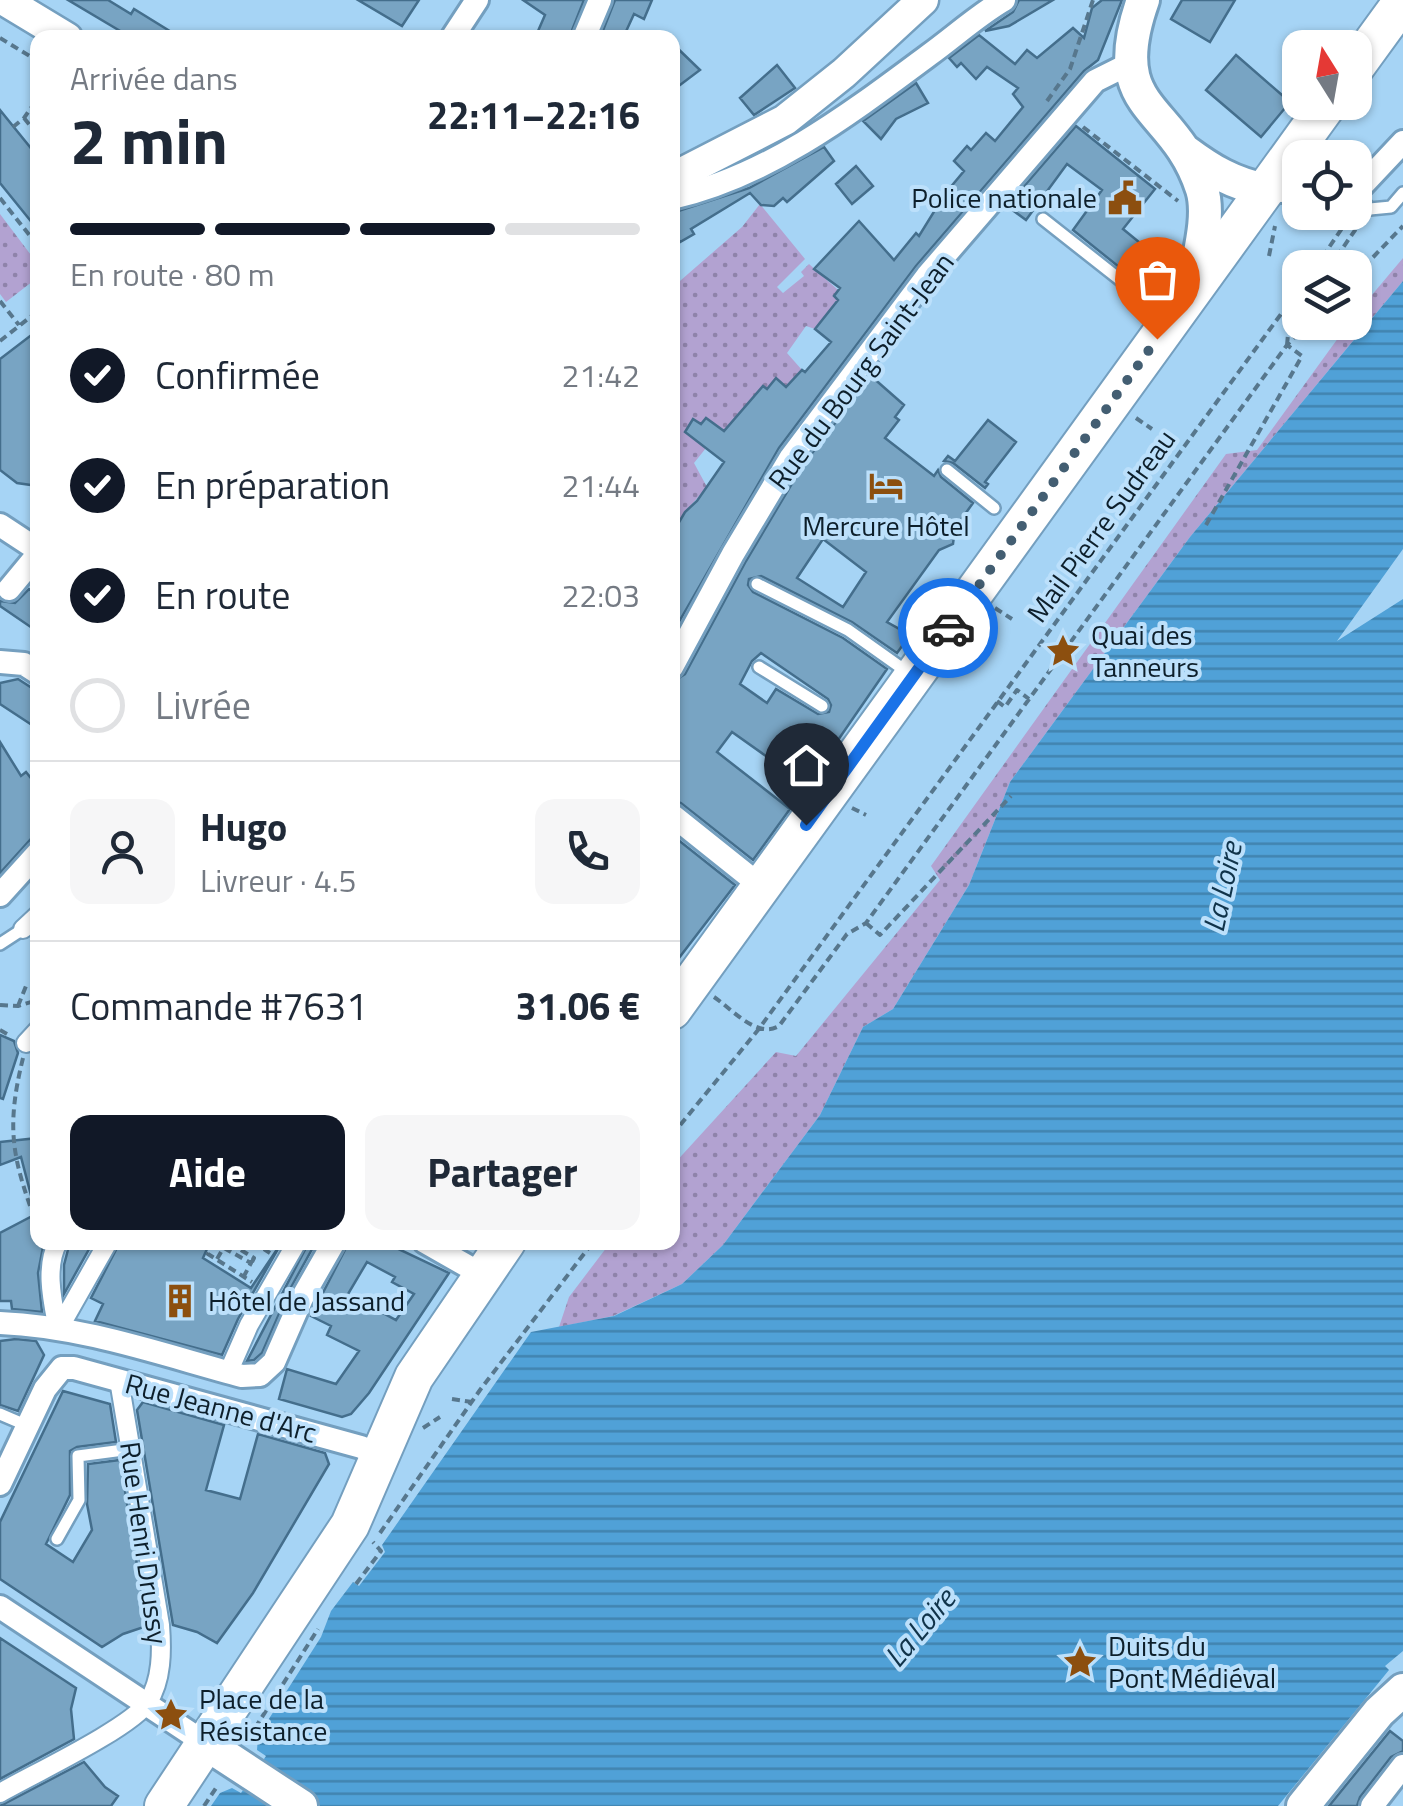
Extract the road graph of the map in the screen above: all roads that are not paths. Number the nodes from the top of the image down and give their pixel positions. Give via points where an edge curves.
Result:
1 (4, 0) edge
2 (477, 0) edge
3 (600, 0) edge
4 (922, 0) edge
5 (1004, 0) edge
6 (1143, 0) edge
7 (1403, 1) edge
8 (54, 30) edge
9 (457, 30) edge
10 (587, 30) edge
11 (1372, 43) edge
12 (1129, 64) junction
13 (1320, 120) edge
14 (1403, 142) edge
15 (1182, 148) junction
16 (680, 174) edge
17 (1372, 175) edge
18 (1403, 193) edge
19 (680, 196) edge
20 (1280, 201) edge
21 (1372, 209) edge
22 (1044, 219) dead end
23 (1124, 282) dead end
24 (1169, 302) junction
25 (947, 470) dead end
26 (994, 508) dead end
27 (0, 525) edge
28 (30, 546) edge
29 (30, 562) edge
30 (757, 584) dead end
31 (9, 589) dead end
32 (680, 652) edge
33 (0, 662) edge
34 (759, 666) dead end
35 (30, 668) edge
36 (913, 676) junction
37 (822, 706) dead end
38 (680, 821) edge
39 (30, 862) edge
40 (762, 887) junction
41 (0, 894) edge
42 (30, 922) edge
43 (22, 929) joint
44 (0, 944) edge
45 (680, 999) edge
46 (54, 1250) edge
47 (103, 1250) edge
48 (292, 1250) edge
49 (329, 1250) edge
50 (439, 1250) edge
51 (500, 1250) edge
52 (483, 1275) junction
53 (0, 1323) edge
54 (58, 1330) junction
55 (62, 1368) junction
56 (228, 1373) junction
57 (119, 1380) junction
58 (0, 1414) edge
59 (28, 1426) junction
60 (131, 1450) junction
61 (380, 1456) junction
62 (0, 1484) edge
63 (58, 1540) dead end
64 (0, 1608) edge
65 (1403, 1690) edge
66 (147, 1705) junction
67 (205, 1743) junction
68 (1403, 1766) edge
69 (0, 1793) edge
70 (164, 1806) edge
71 (301, 1806) edge
72 (1303, 1806) edge
73 (1372, 1806) edge

1 - 8 street
2 - 9 street
3 - 10 street
4 - 16 street via 785,120
5 - 19 street via 806,141
6 - 12 main road
7 - 11 main road
12 - 15 main road via 1137,92
12 - 32 street, Rue du Bourg Saint-Jean via 1094,81 928,276 791,457
13 - 20 main road
14 - 17 street
15 - 20 main road via 1218,176
15 - 24 main road via 1204,210
18 - 21 lane via 1391,206
20 - 24 main road
22 - 23 lane
24 - 36 main road
25 - 26 lane
27 - 28 street
29 - 31 street
30 - 36 lane via 848,630
33 - 35 street
34 - 37 lane
36 - 40 main road via 862,731
38 - 40 street
39 - 41 street
40 - 45 main road
42 - 43 street
43 - 44 lane
46 - 54 street
47 - 54 street
48 - 56 street
49 - 56 street via 274,1362 260,1376
50 - 52 street
51 - 52 main road
52 - 61 main road via 414,1378
53 - 54 street
54 - 55 street
54 - 56 street
55 - 57 street, Rue Jeanne d'Arc
55 - 59 street
57 - 60 street, Rue Henri Drussy
57 - 61 street, Rue Jeanne d'Arc
58 - 59 lane
59 - 62 street
60 - 63 lane via 78,1456 79,1500
60 - 66 street, Rue Henri Drussy via 161,1639
61 - 67 main road via 350,1525
64 - 66 street
65 - 72 main road
66 - 67 street
66 - 69 street
67 - 70 main road
67 - 71 main road
68 - 73 street

